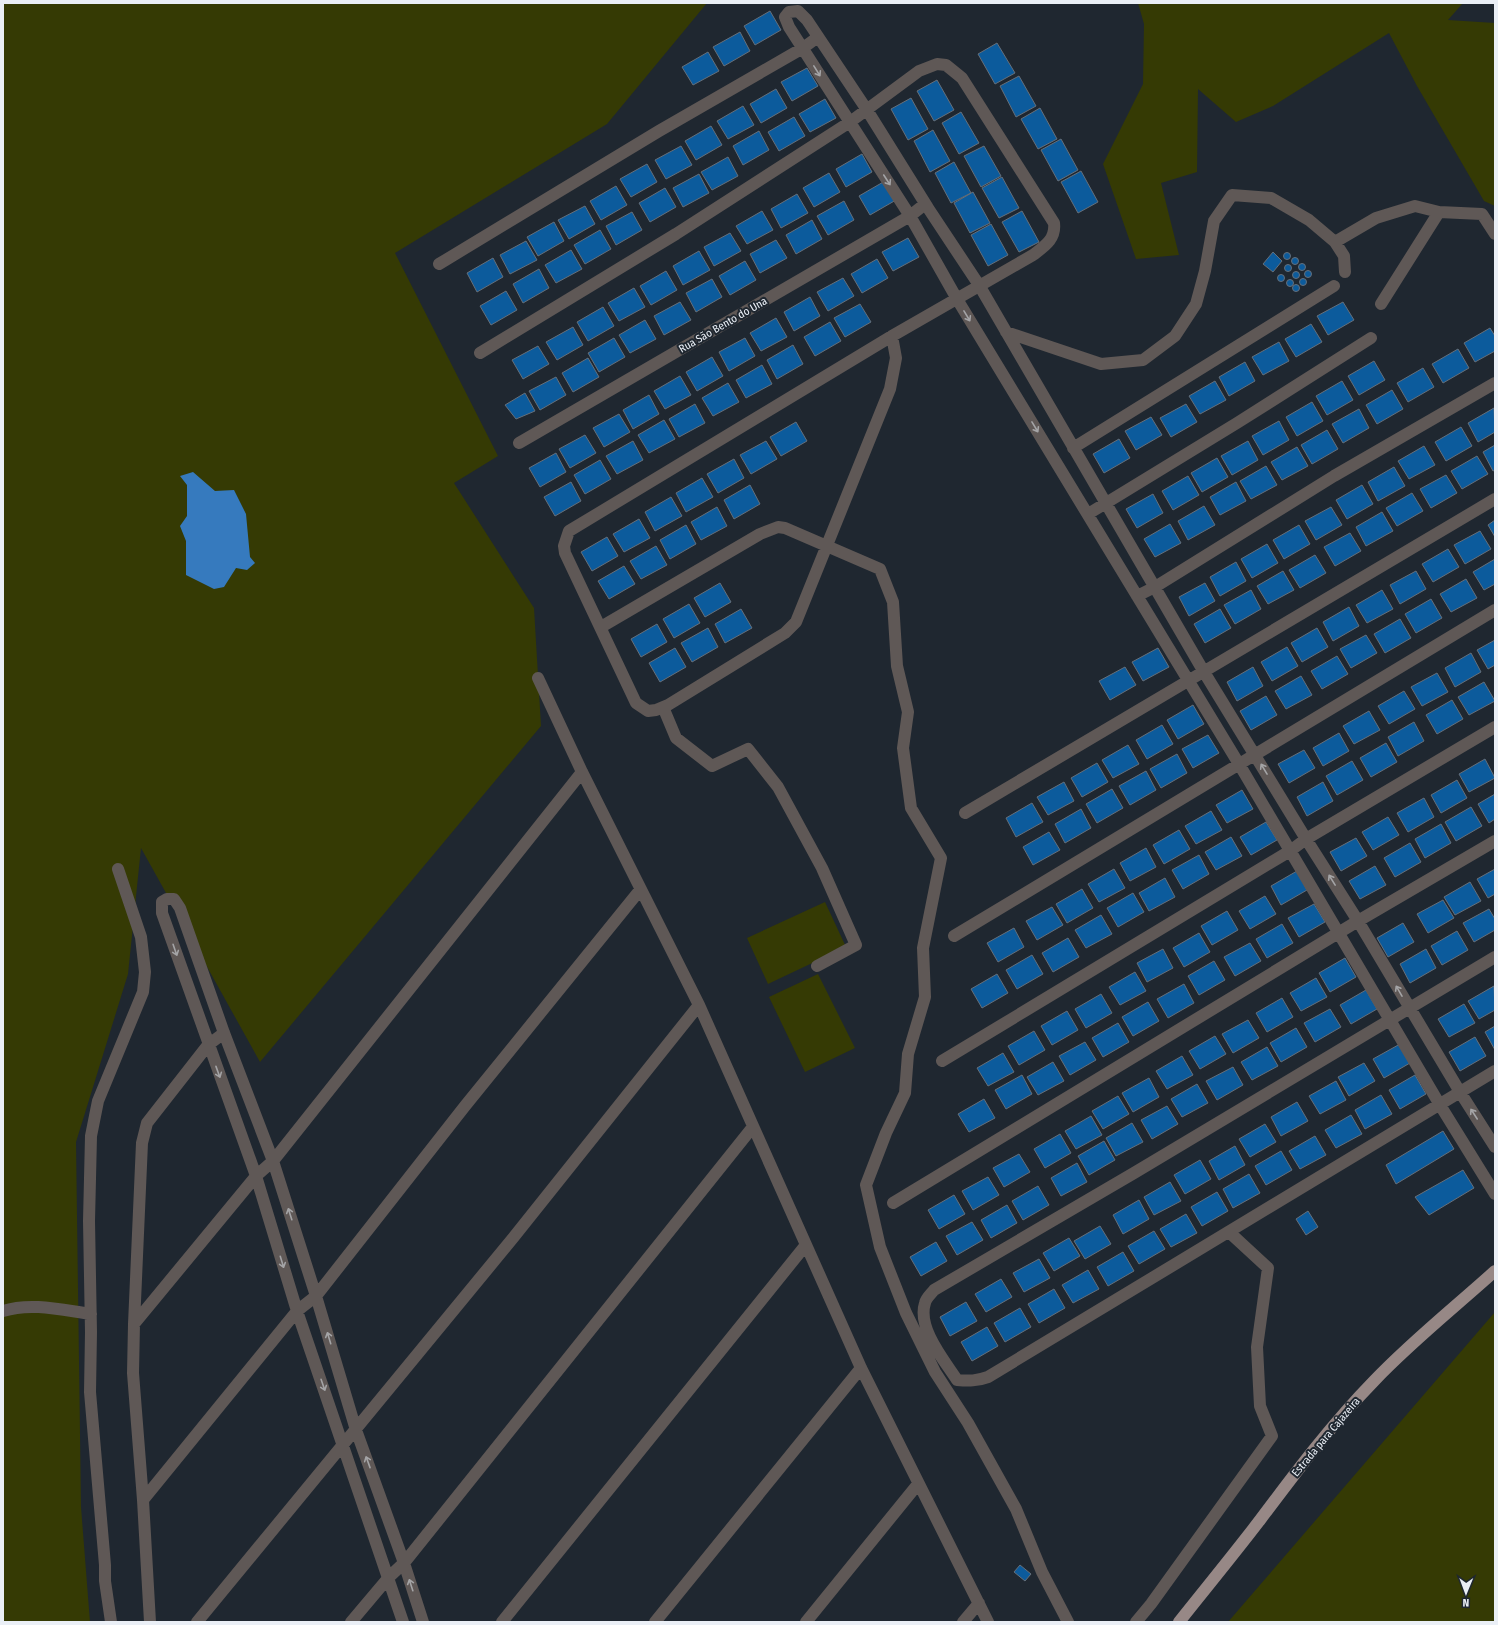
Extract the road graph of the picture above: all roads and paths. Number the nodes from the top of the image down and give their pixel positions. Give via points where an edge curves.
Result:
1 (818, 37) junction
2 (803, 48) junction
3 (867, 110) junction
4 (850, 122) junction
5 (925, 204) junction
6 (1439, 212) junction
7 (910, 216) junction
8 (1495, 234) edge
9 (1335, 242) junction
10 (439, 264) dead end
11 (1345, 272) dead end
12 (979, 285) junction
13 (1334, 286) dead end
14 (957, 299) junction
15 (1381, 304) dead end
16 (1006, 332) junction
17 (892, 336) junction
18 (1371, 338) dead end
19 (480, 353) dead end
20 (1495, 383) edge
21 (519, 443) dead end
22 (1073, 448) junction
23 (1495, 499) edge
24 (1105, 502) junction
25 (1088, 514) junction
26 (827, 546) junction
27 (1155, 587) junction
28 (1137, 596) junction
29 (1495, 610) edge
30 (601, 627) junction
31 (1204, 672) junction
32 (538, 678) dead end
33 (1188, 682) junction
34 (663, 707) junction
35 (1495, 727) edge
36 (1255, 754) junction
37 (1239, 764) junction
38 (582, 772) junction
39 (965, 813) dead end
40 (1306, 840) junction
41 (1495, 841) edge
42 (1290, 851) junction
43 (118, 869) dead end
44 (640, 890) junction
45 (1358, 921) junction
46 (1339, 933) junction
47 (954, 936) dead end
48 (1495, 957) edge
49 (817, 966) dead end
50 (699, 1006) junction
51 (1409, 1008) junction
52 (1391, 1020) junction
53 (224, 1033) junction
54 (208, 1045) junction
55 (942, 1061) dead end
56 (1495, 1071) edge
57 (1460, 1092) junction
58 (1440, 1105) junction
59 (752, 1128) junction
60 (1495, 1147) edge
61 (273, 1160) junction
62 (256, 1176) junction
63 (1495, 1194) edge
64 (893, 1203) dead end
65 (1229, 1232) junction
66 (805, 1246) junction
67 (1495, 1271) edge
68 (316, 1296) junction
69 (3, 1311) edge
70 (297, 1311) junction
71 (90, 1314) junction
72 (134, 1324) junction
73 (861, 1368) junction
74 (356, 1430) junction
75 (344, 1445) junction
76 (918, 1484) junction
77 (143, 1500) junction
78 (404, 1563) junction
79 (389, 1576) junction
80 (979, 1602) junction
81 (111, 1622) edge
82 (150, 1622) edge
83 (197, 1622) edge
84 (351, 1622) edge
85 (403, 1622) edge
86 (423, 1622) edge
87 (502, 1622) edge
88 (654, 1622) edge
89 (806, 1622) edge
90 (963, 1622) edge
91 (988, 1622) edge
92 (1068, 1622) edge
93 (1136, 1622) edge
94 (1179, 1622) edge

1 - 2 street
1 - 2 street via 800,12 793,11 787,14 786,22
1 - 3 street
2 -> 4 street
2 - 10 street via 659,131
3 - 4 street
3 - 5 street
3 - 12 street via 919,71 937,64 946,65 962,78 1054,223 1055,231 1043,248
4 -> 7 street
4 - 19 street via 676,234
5 - 7 street, Rua São Bento do Una
5 - 12 street
6 - 8 street via 1482,214
6 - 9 street via 1415,206 1376,218
6 - 15 street
7 - 14 street
7 - 21 street, Rua São Bento do Una
9 - 11 street via 1344,256
9 - 16 street via 1309,220 1271,198 1232,195 1214,221 1196,304 1174,336 1143,360 1101,364
12 - 14 street
12 - 16 street
13 - 22 street
14 - 17 street
14 -> 25 street
16 - 22 street
17 - 26 street via 896,358 890,389
17 - 30 street via 569,531 564,546 565,553
18 - 24 street via 1237,423
20 - 27 street via 1334,476
22 - 24 street
23 - 31 street
24 - 25 street
24 - 27 street
25 - 28 street
26 - 30 street via 778,527 754,538
26 - 34 street via 796,622 785,633
26 - 92 street via 880,569 893,602 897,666 908,712 903,748 911,808 941,858 923,948 925,997 908,1054 905,1093 866,1185 880,1247 906,1313 935,1372 968,1423 1016,1509 1042,1572
27 - 28 street
27 - 31 street
28 - 33 street
29 - 36 street
30 - 34 street via 636,704 648,711
31 - 33 street
31 - 36 street
32 - 38 street
33 - 37 street
33 - 39 street
34 - 49 street via 676,738 712,766 748,749 778,787 822,868 856,945
35 - 40 street
36 - 37 street
40 -> 36 street
37 - 42 street
37 - 47 street
38 - 44 street
38 - 61 street
40 - 42 street
45 -> 40 street
41 - 45 street
42 - 46 street
42 - 55 street
43 - 71 street via 141,937 145,972 143,992 102,1089 93,1122 89,1220
44 - 50 street
44 - 68 street via 465,1106
45 - 46 street
51 -> 45 street
46 - 52 street
46 - 64 street
48 - 51 street
50 - 59 street
50 - 74 street
51 - 52 street
51 - 57 street
52 - 58 street
52 - 65 street via 934,1290 925,1302 926,1328 957,1380 977,1381 988,1377
53 - 54 street
53 -> 54 street via 180,908 174,899 167,899 162,902 162,913
53 - 61 street
54 -> 62 street
54 - 72 street via 147,1123 144,1132
56 - 57 street
57 - 58 street
60 -> 57 street
58 - 63 street
58 - 65 street
59 - 66 street
59 - 78 street
61 - 62 street
68 -> 61 street
62 -> 70 street
62 - 72 street
65 - 93 street via 1268,1268 1256,1347 1260,1406 1272,1436
66 - 73 street
66 - 87 street
67 - 94 main road, Estrada para Cajazeira via 1356,1400 1323,1438
68 - 70 street
74 -> 68 street
69 - 71 street via 34,1306
70 -> 75 street
70 - 77 street
71 - 81 street via 90,1392 105,1581
72 - 77 street via 133,1373
73 - 76 street
73 - 88 street
74 - 75 street
78 -> 74 street
75 - 79 street
75 - 83 street
76 - 80 street
76 - 89 street
77 - 82 street
78 - 79 street
86 -> 78 street
79 - 84 street
79 - 85 street
80 - 90 street
80 - 91 street

